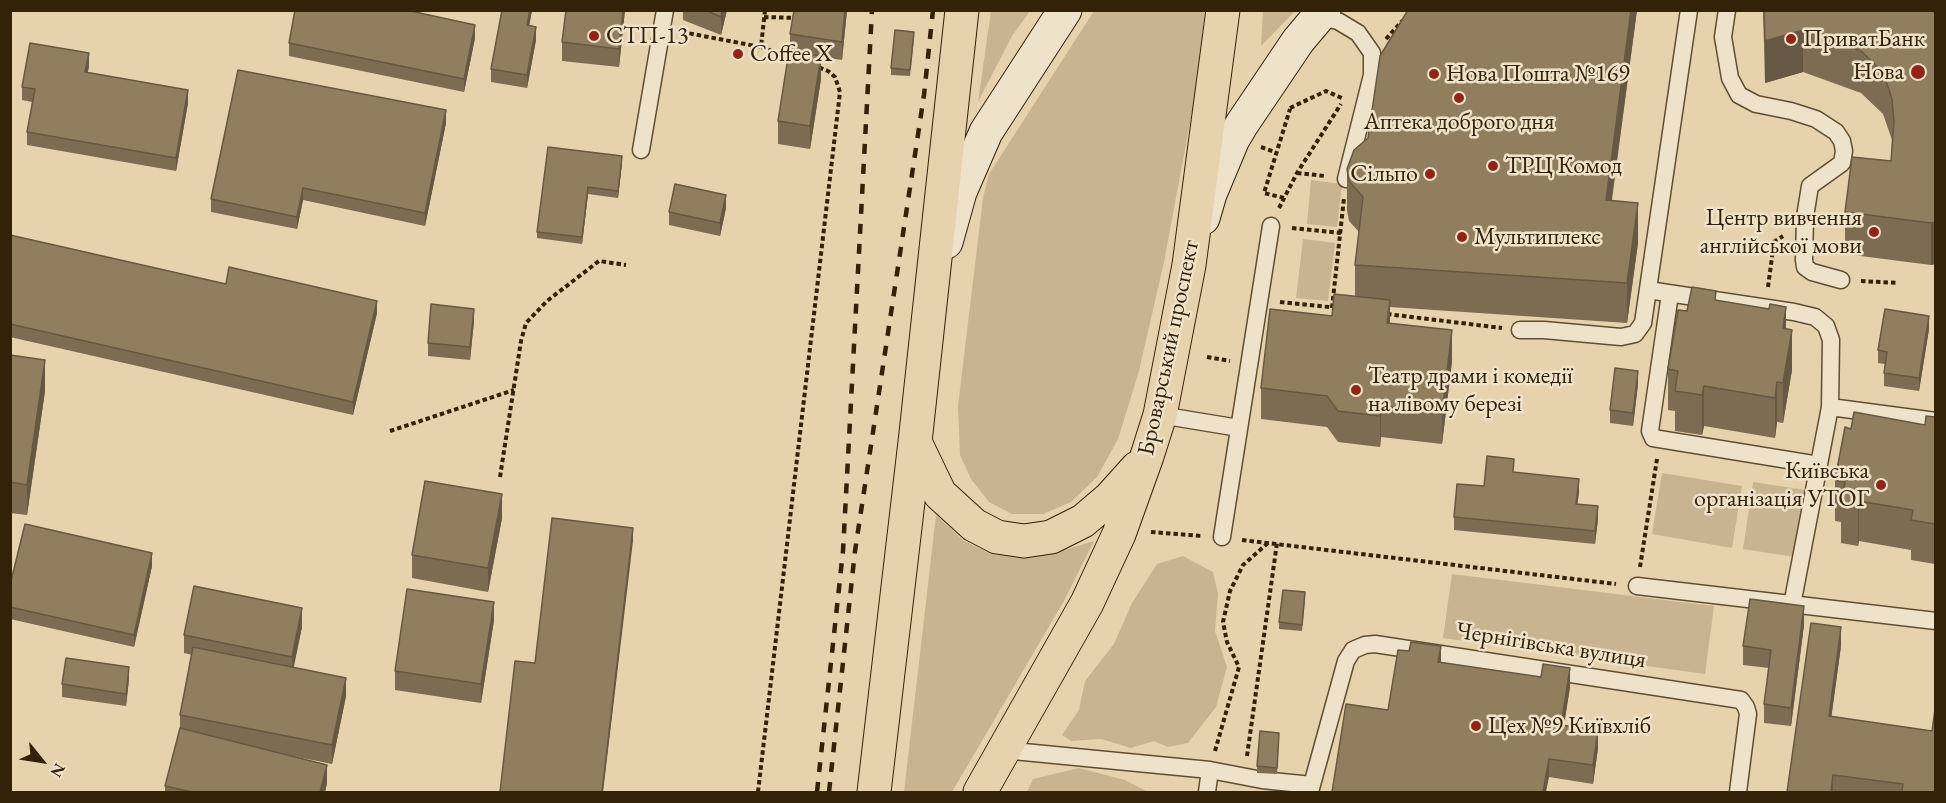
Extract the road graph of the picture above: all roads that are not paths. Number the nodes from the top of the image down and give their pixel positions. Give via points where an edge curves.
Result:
1 (666, 10) edge
2 (962, 10) edge
3 (1065, 10) edge
4 (1223, 10) edge
5 (1689, 10) edge
6 (1727, 10) edge
7 (1321, 14) edge
8 (640, 150) dead end
9 (1346, 178) edge
10 (1271, 226) road end
11 (1189, 266) junction
12 (1840, 280) dead end
13 (1648, 290) junction
14 (1670, 294) junction
15 (929, 311) junction
16 (1520, 330) road end
17 (1830, 407) junction
18 (1160, 415) junction
19 (1935, 422) edge
20 (1239, 428) junction
21 (915, 442) junction
22 (1147, 456) junction
23 (1819, 465) junction
24 (1222, 537) dead end
25 (1637, 586) road end
26 (1792, 605) junction
27 (1935, 621) edge
28 (1003, 750) junction
29 (1210, 770) junction
30 (1311, 789) edge
31 (874, 792) edge
32 (980, 792) edge
33 (1207, 792) edge
34 (1738, 792) edge

1 - 8 lane
2 - 15 main road
3 - 15 main road via 986,132 960,192
4 - 11 main road, Броварський проспект
5 - 13 lane
6 - 12 lane via 1723,37 1730,78 1739,94 1756,104 1816,119 1842,141 1842,163 1810,186 1803,260 1805,267 1818,275
7 - 9 lane via 1358,33 1372,53 1372,75
7 - 11 main road via 1298,40 1233,139 1210,194
10 - 20 lane
11 - 18 main road, Броварський проспект
13 - 14 lane
13 - 16 lane via 1643,323 1635,334 1621,337
14 - 17 lane via 1815,317 1826,327 1831,340
14 - 23 lane via 1650,431 1653,438
15 - 21 main road
17 - 19 lane
17 - 23 lane
18 - 20 lane
18 - 22 main road, Броварський проспект
20 - 24 lane
21 - 22 main road via 940,494 974,525 997,537 1024,541 1051,537 1083,521 1110,498
21 - 31 main road
22 - 28 main road, Броварський проспект via 1119,534 1087,603
23 - 26 lane
25 - 26 lane
26 - 27 lane
28 - 29 lane, Чернігівська вулиця
28 - 32 main road, Броварський проспект
29 - 30 lane, Чернігівська вулиця
29 - 33 lane
30 - 34 lane, Чернігівська вулиця via 1346,661 1353,650 1375,644 1741,700 1748,714

